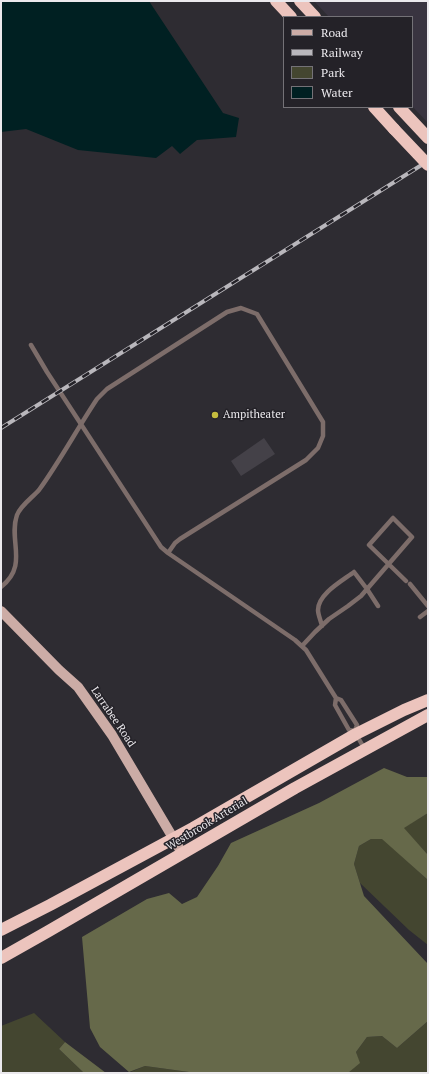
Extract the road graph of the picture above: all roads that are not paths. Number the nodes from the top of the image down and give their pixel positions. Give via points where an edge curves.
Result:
1 (276, 1) edge
2 (300, 1) edge
3 (290, 16) edge
4 (314, 16) edge
5 (375, 108) edge
6 (400, 108) edge
7 (428, 138) edge
8 (428, 165) edge
9 (31, 345) dead end
10 (80, 424) junction
11 (168, 553) junction
12 (389, 564) junction
13 (1, 586) edge
14 (367, 589) junction
15 (378, 606) dead end
16 (428, 606) edge
17 (1, 611) edge
18 (428, 611) edge
19 (420, 617) dead end
20 (322, 626) junction
21 (302, 646) junction
22 (336, 698) junction
23 (428, 700) edge
24 (428, 716) edge
25 (355, 732) junction
26 (365, 749) junction
27 (173, 839) junction
28 (182, 853) junction
29 (1, 930) edge
30 (1, 958) edge

1 - 3 highway
2 - 4 highway
5 - 8 highway, bridge
6 - 7 highway
9 - 10 lane
10 - 11 lane via 161,547
10 - 11 lane via 107,389 227,312 241,308 257,314 323,422 323,436 318,448 306,460 180,539
10 - 13 lane via 38,491 17,515 14,572
11 - 21 lane
12 - 12 lane via 412,538 392,518 369,545
12 - 14 lane
12 - 16 lane
14 - 15 lane
14 - 20 lane
14 - 20 lane via 354,572 331,589 321,600 318,610
17 - 27 main road, Larrabee Road via 78,688 112,735
18 - 19 lane
20 - 21 lane
21 - 22 lane
22 - 25 lane via 335,705 349,730
22 - 25 lane via 342,700 358,725
23 - 25 highway, Westbrook Arterial
24 - 26 highway, Westbrook Arterial
25 - 26 lane
25 - 27 highway, Westbrook Arterial
26 - 28 highway, Westbrook Arterial
27 - 28 main road, Larrabee Road
27 - 29 highway, Westbrook Arterial
28 - 30 highway, Westbrook Arterial

